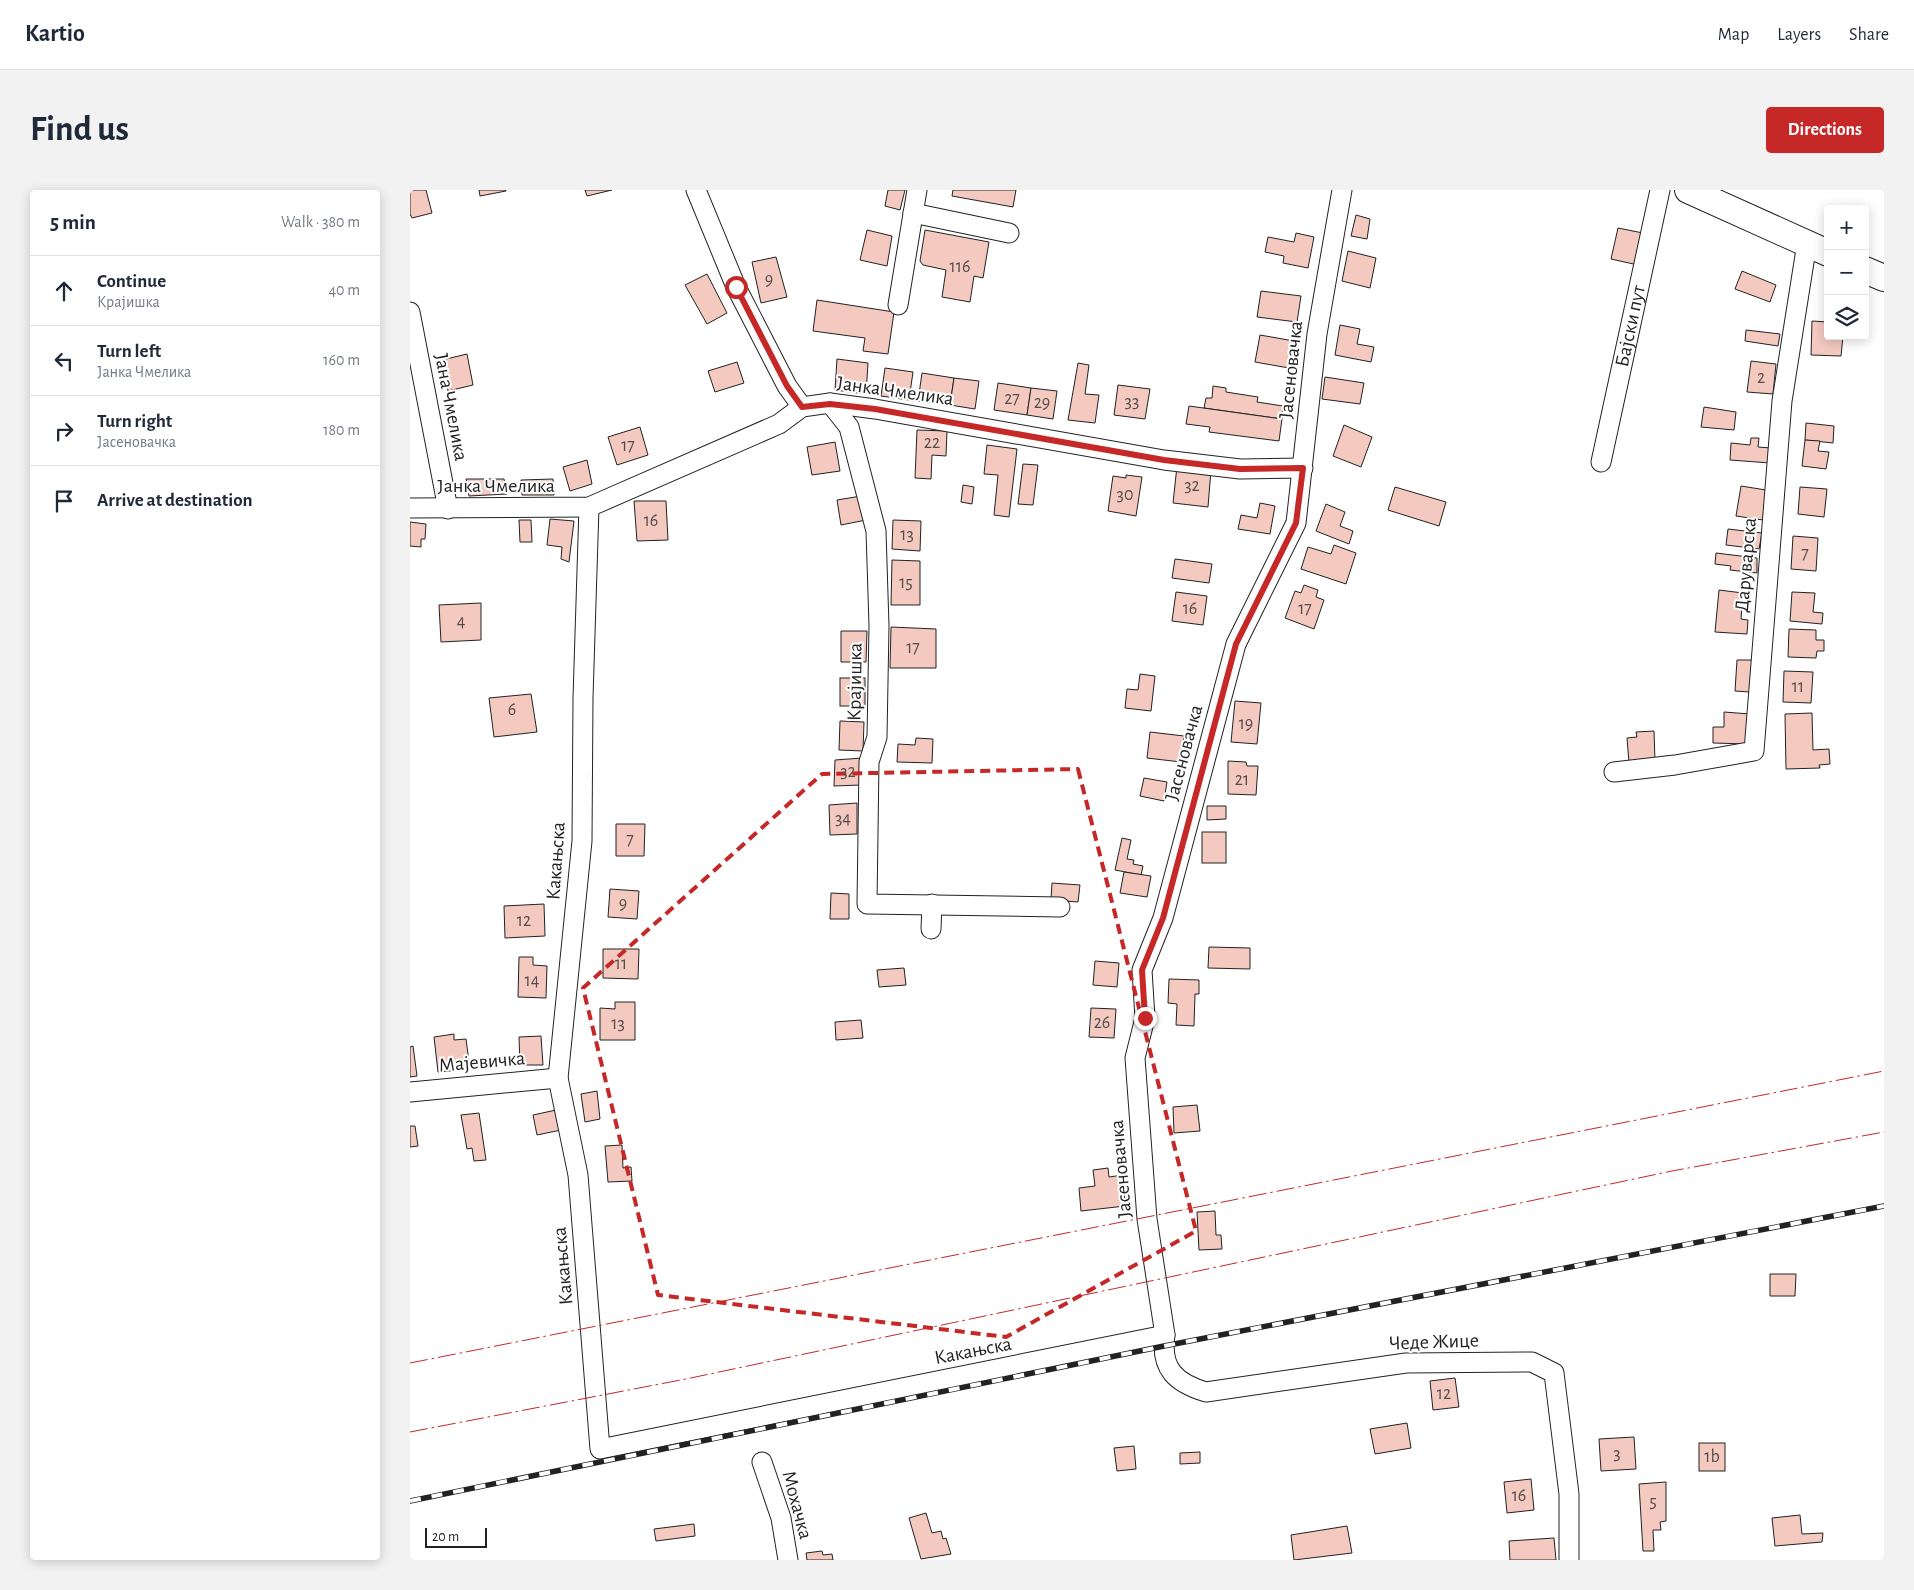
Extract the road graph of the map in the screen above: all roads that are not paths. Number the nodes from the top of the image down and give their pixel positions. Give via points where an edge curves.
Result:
1 (696, 190) edge
2 (917, 190) edge
3 (1342, 190) edge
4 (1660, 190) edge
5 (1688, 190) edge
6 (912, 213) junction
7 (1009, 233) dead end
8 (1817, 248) edge
9 (1869, 272) edge
10 (1884, 278) edge
11 (898, 305) dead end
12 (410, 312) edge
13 (830, 404) junction
14 (802, 407) junction
15 (1601, 462) dead end
16 (1303, 468) junction
17 (589, 507) junction
18 (410, 508) edge
19 (448, 509) junction
20 (1614, 772) dead end
21 (932, 904) junction
22 (1060, 907) dead end
23 (931, 929) dead end
24 (558, 1078) junction
25 (410, 1092) edge
26 (1165, 1335) junction
27 (762, 1462) dead end
28 (788, 1560) edge
29 (1568, 1560) edge

1 - 14 street via 736,287 787,386
2 - 6 street
3 - 16 street, Јасеновачка via 1317,334
4 - 15 street, Бајски пут
5 - 8 street
6 - 7 street
6 - 11 street
8 - 20 street, Даруварска via 1782,401 1754,750 1675,765
9 - 10 street
12 - 19 street, Јана Чмелика
13 - 14 street, Јанка Чмелика
13 - 16 street, Јанка Чмелика via 884,410 1164,460 1240,469
13 - 21 street, Крајишка via 849,427 876,531 879,626 877,737 869,762 867,904
14 - 17 street, Јанка Чмелика via 778,424
16 - 26 street, Јасеновачка via 1296,523 1236,644 1163,918 1142,970 1145,1018 1135,1058 1147,1219
17 - 19 street, Јанка Чмелика
17 - 24 street, Какањска via 582,840
18 - 19 street, Јанка Чмелика
21 - 22 street, Крајишка
21 - 23 street
24 - 25 street, Мајевичка
24 - 26 street, Какањска via 578,1175 600,1449
26 - 29 street, Чеде Жице via 1166,1362 1174,1375 1185,1385 1206,1392 1406,1363 1532,1362 1554,1373 1569,1494
27 - 28 street, Мохачка via 780,1518

